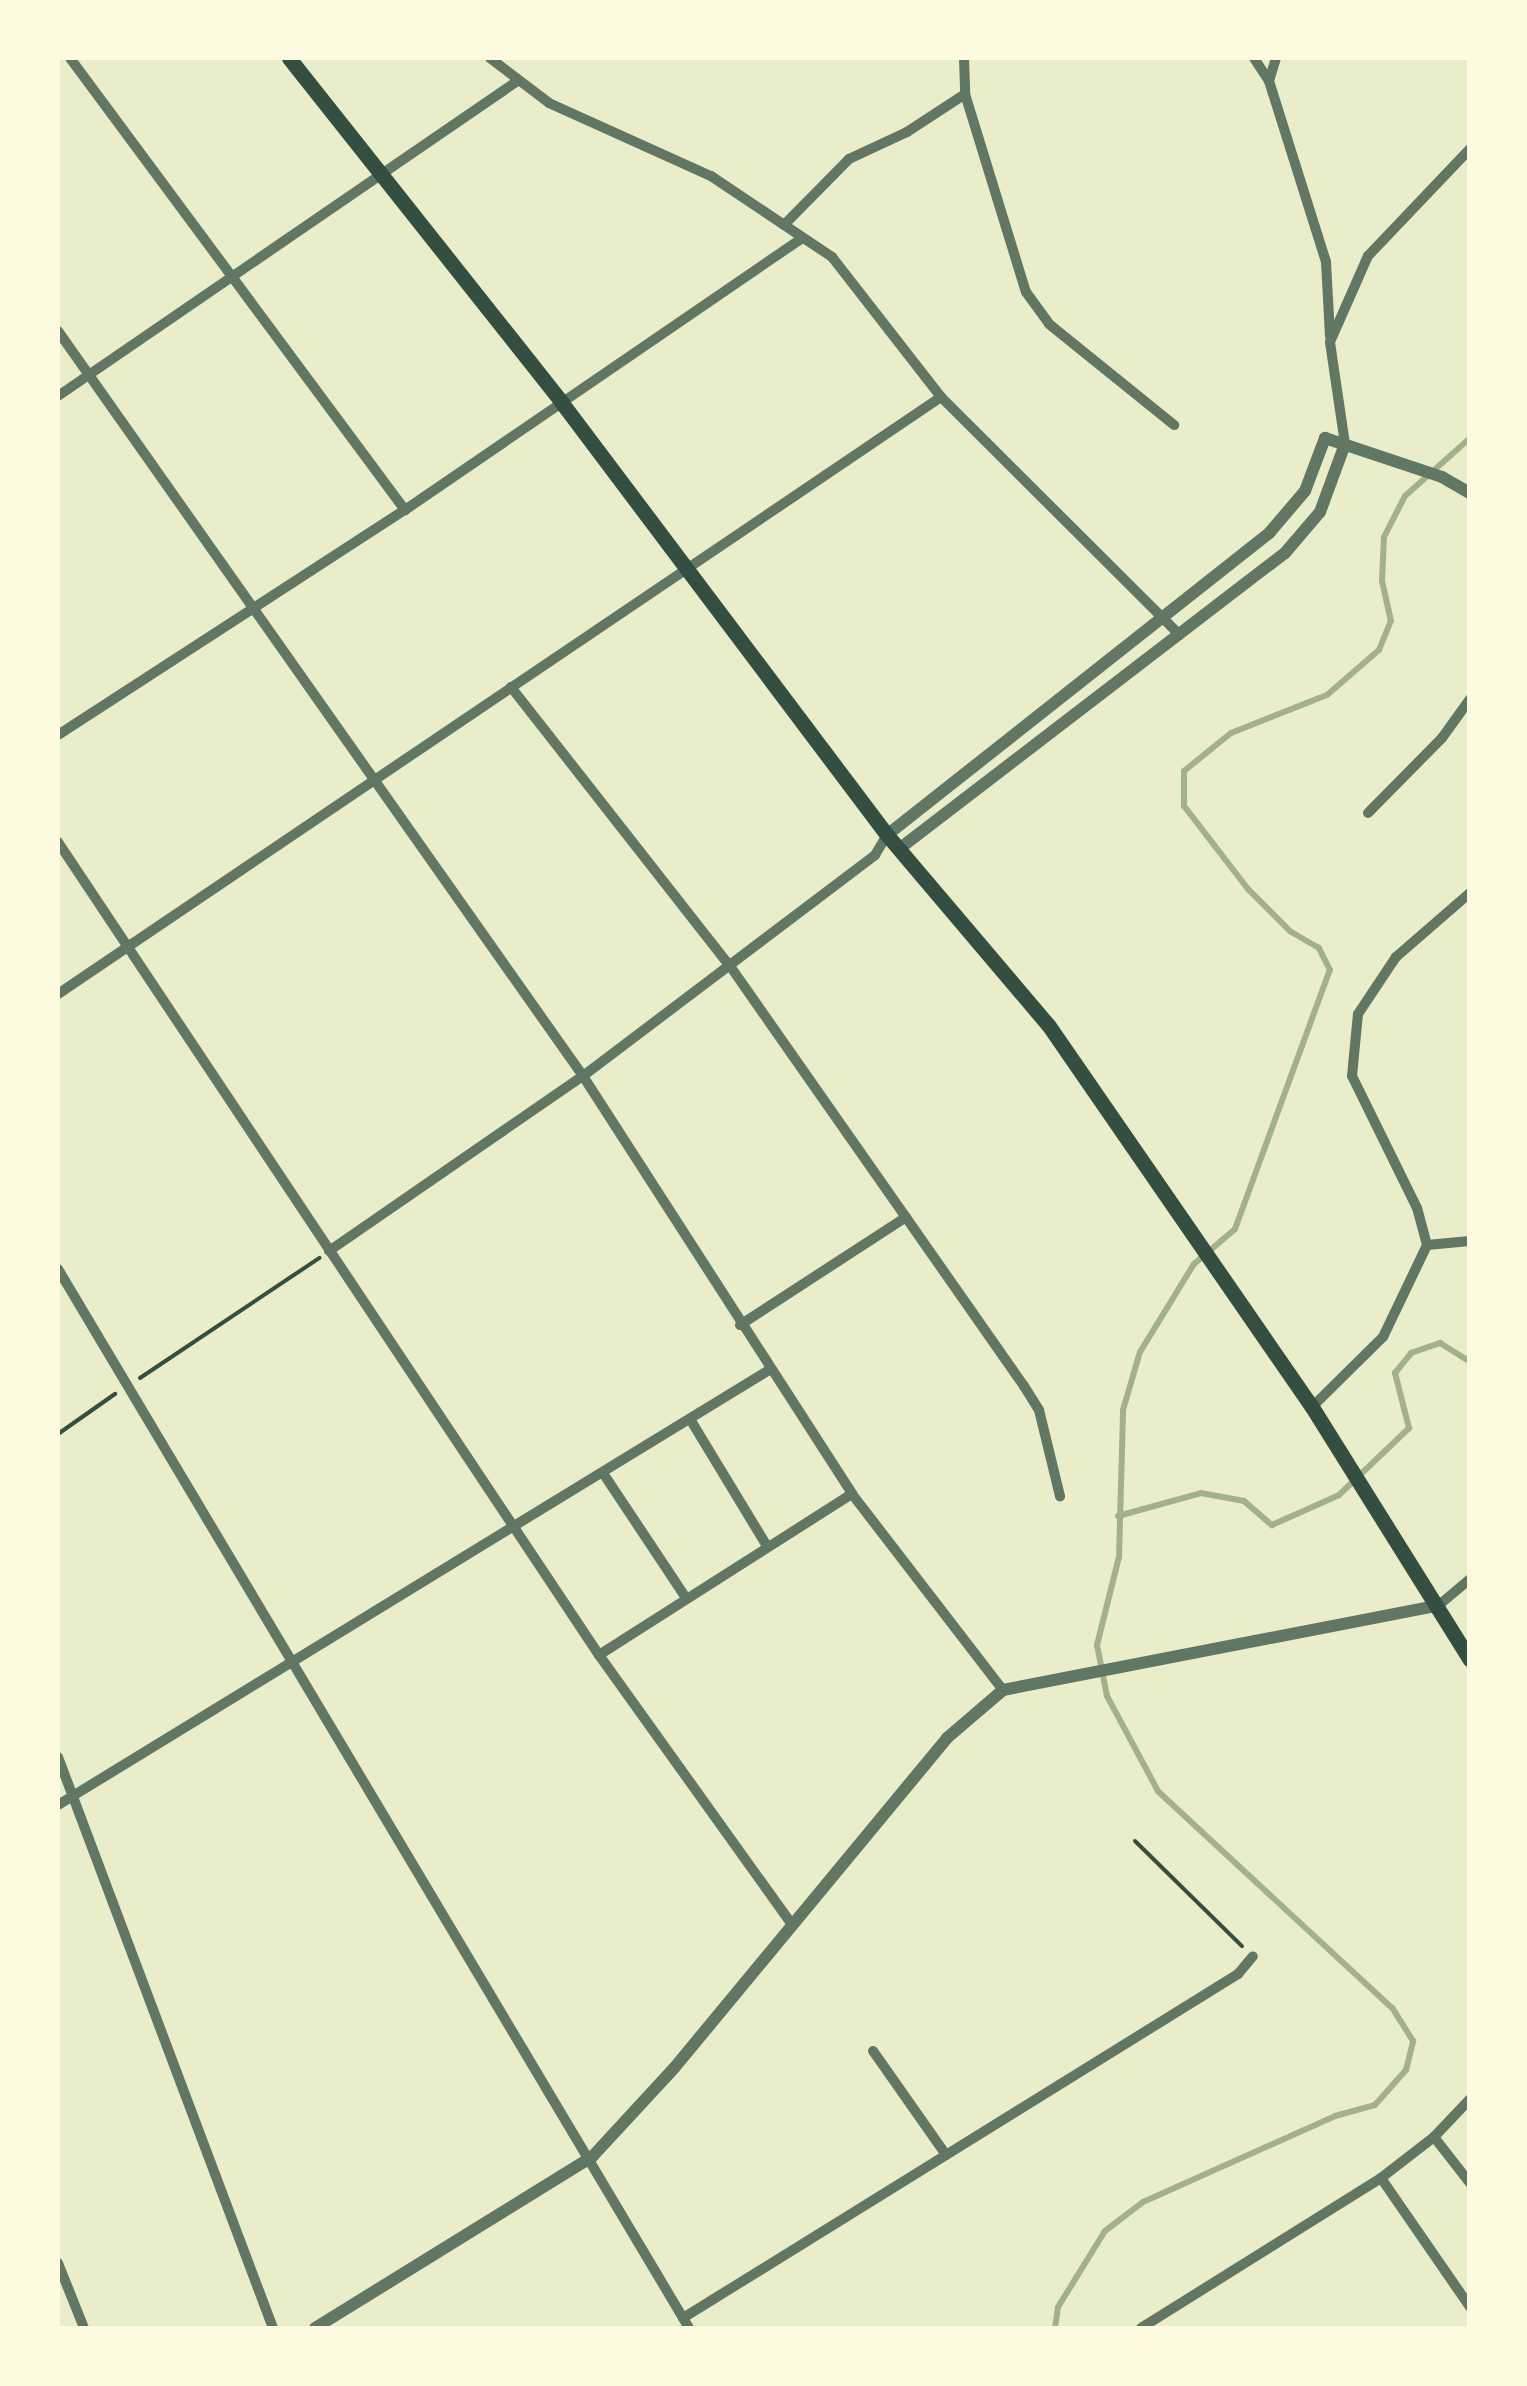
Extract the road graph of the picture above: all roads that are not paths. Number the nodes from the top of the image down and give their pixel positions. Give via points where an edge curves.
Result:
1 (70, 58) edge
2 (290, 58) edge
3 (490, 58) edge
4 (964, 58) edge
5 (1254, 58) edge
6 (1276, 58) edge
7 (1269, 81) junction
8 (516, 82) junction
9 (965, 94) junction
10 (1470, 148) edge
11 (378, 172) junction
12 (784, 224) junction
13 (802, 238) junction
14 (231, 275) junction
15 (58, 331) edge
16 (1330, 342) junction
17 (88, 376) junction
18 (58, 396) edge
19 (941, 398) junction
20 (562, 403) junction
21 (1337, 420) junction
22 (1174, 425) dead end
23 (1325, 438) junction
24 (1346, 444) junction
25 (1470, 493) edge
26 (406, 510) junction
27 (681, 569) junction
28 (252, 612) junction
29 (1161, 619) junction
30 (1180, 635) junction
31 (1080, 683) junction
32 (511, 687) junction
33 (1470, 699) edge
34 (1095, 700) junction
35 (58, 735) edge
36 (370, 780) junction
37 (1368, 813) dead end
38 (887, 835) junction
39 (58, 842) edge
40 (899, 849) junction
41 (874, 855) junction
42 (1470, 893) edge
43 (126, 947) junction
44 (730, 966) junction
45 (58, 994) edge
46 (583, 1076) junction
47 (906, 1217) junction
48 (1470, 1242) edge
49 (1427, 1245) junction
50 (329, 1251) junction
51 (58, 1269) edge
52 (740, 1325) junction
53 (769, 1370) junction
54 (1312, 1407) junction
55 (690, 1419) junction
56 (603, 1474) junction
57 (852, 1494) junction
58 (1060, 1496) dead end
59 (514, 1528) junction
60 (767, 1546) junction
61 (1470, 1579) edge
62 (686, 1598) junction
63 (1439, 1605) junction
64 (599, 1655) junction
65 (293, 1659) junction
66 (1470, 1660) edge
67 (1003, 1690) junction
68 (58, 1757) edge
69 (74, 1794) junction
70 (58, 1805) edge
71 (793, 1926) junction
72 (1252, 1956) road end
73 (873, 2050) dead end
74 (1470, 2099) edge
75 (1434, 2138) junction
76 (946, 2155) junction
77 (592, 2157) junction
78 (1381, 2178) junction
79 (1470, 2183) edge
80 (58, 2263) edge
81 (1470, 2306) edge
82 (686, 2323) edge
83 (84, 2328) edge
84 (273, 2328) edge
85 (315, 2328) edge
86 (1141, 2328) edge

1 - 14 street
2 - 11 main road
3 - 8 street
4 - 9 street
5 - 7 street
6 - 7 street
7 - 16 street via 1326,262
8 - 11 street
8 - 12 street via 599,130 691,165
9 - 12 street via 849,159
9 - 22 street via 1026,292 1049,324
10 - 16 street via 1368,256
11 - 14 street
11 - 20 main road
12 - 13 street
13 - 19 street via 861,286
13 - 20 street
14 - 17 street
14 - 26 street
15 - 17 street
16 - 21 street
17 - 18 street
17 - 28 street
19 - 27 street
19 - 29 street
20 - 26 street
20 - 27 main road
21 - 23 street
21 - 24 street
23 - 24 street
23 - 29 street via 1293,508
24 - 25 street
24 - 30 street via 1306,531
26 - 28 street
27 - 32 street
27 - 38 main road
28 - 35 street
28 - 36 street
29 - 30 street
29 - 31 street
30 - 34 street
31 - 34 street
31 - 38 street
32 - 36 street
32 - 44 street
33 - 37 street via 1442,738
34 - 40 street
36 - 43 street
36 - 46 street
38 - 40 main road
38 - 41 street
39 - 43 street
40 - 41 street
40 - 54 main road via 1049,1026
41 - 44 street
42 - 49 street via 1378,978 1358,1014 1352,1048 1352,1076 1364,1109 1417,1208
43 - 45 street
43 - 50 street
44 - 46 street
44 - 47 street
46 - 50 street
46 - 52 street
47 - 52 street
47 - 58 street via 1039,1410
48 - 49 street
49 - 54 street via 1384,1337
50 - 59 street
51 - 65 street
52 - 53 street
53 - 55 street
53 - 57 street
54 - 63 main road
55 - 56 street
55 - 60 street
56 - 59 street
56 - 62 street
57 - 60 street
57 - 67 street
59 - 64 street
59 - 65 street
60 - 62 street
61 - 63 street
62 - 64 street
63 - 66 main road
63 - 67 street
64 - 71 street
65 - 69 street
65 - 77 street
67 - 71 street via 948,1738
68 - 69 street
69 - 70 street
69 - 84 street
71 - 77 street
72 - 76 street via 1238,1974
73 - 76 street
74 - 75 street
75 - 78 street
75 - 79 street
76 - 82 street
77 - 82 street
77 - 85 street
78 - 81 street
78 - 86 street
80 - 83 street

